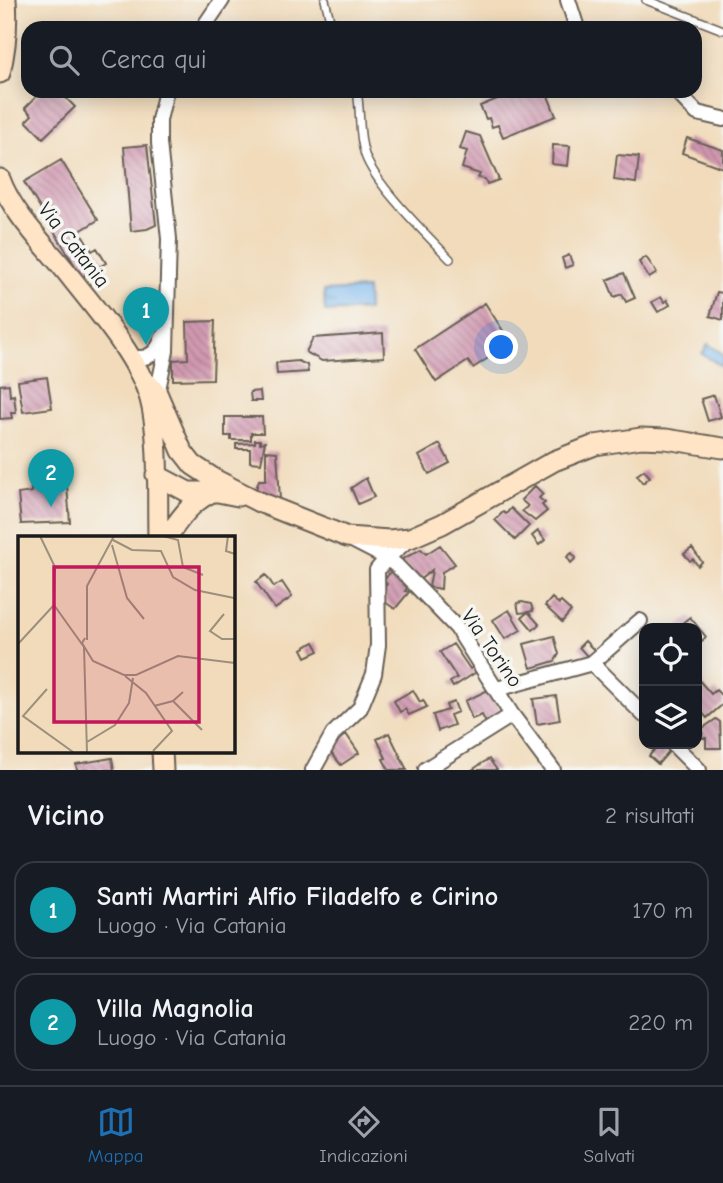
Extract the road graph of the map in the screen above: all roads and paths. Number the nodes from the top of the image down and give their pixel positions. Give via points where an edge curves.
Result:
1 (6, 0) edge
2 (222, 0) edge
3 (326, 0) edge
4 (569, 0) edge
5 (646, 0) edge
6 (208, 21) edge
7 (330, 21) edge
8 (575, 21) edge
9 (700, 21) edge
10 (702, 22) edge
11 (723, 30) edge
12 (0, 73) edge
13 (164, 98) edge
14 (358, 98) edge
15 (682, 98) edge
16 (723, 119) edge
17 (1, 187) edge
18 (450, 259) dead end
19 (161, 351) junction
20 (129, 357) junction
21 (142, 378) junction
22 (157, 393) junction
23 (160, 418) junction
24 (723, 448) edge
25 (202, 472) junction
26 (156, 475) junction
27 (210, 493) junction
28 (259, 502) junction
29 (158, 536) edge
30 (168, 536) edge
31 (348, 537) junction
32 (410, 538) junction
33 (387, 558) junction
34 (640, 621) dead end
35 (593, 663) junction
36 (497, 689) junction
37 (639, 710) edge
38 (512, 715) junction
39 (678, 749) edge
40 (162, 752) edge
41 (426, 769) edge
42 (163, 770) edge
43 (313, 770) edge
44 (554, 770) edge
45 (699, 770) edge

1 - 12 street via 7,34
2 - 6 street
3 - 7 lane
4 - 8 street
5 - 9 lane
10 - 11 lane
13 - 19 street via 159,143 169,239
14 - 18 lane via 362,142 371,167
15 - 16 street via 696,113
17 - 20 street, Via Catania
19 - 20 street via 146,358
19 - 21 street via 146,366
19 - 22 street
19 - 23 street
20 - 21 street, Via Catania
21 - 22 street
21 - 23 street, Via Catania
22 - 23 street
23 - 25 street
23 - 26 street, Via Catania
24 - 32 street via 641,438 595,445 554,461
25 - 26 street
25 - 28 street
26 - 27 street via 188,492
26 - 29 street, Via Catania
27 - 28 street
27 - 30 street via 186,509
28 - 31 street
31 - 32 street
31 - 33 street, Via Torino
32 - 33 street
33 - 36 street, Via Torino via 457,628
33 - 43 street via 377,570 374,674 360,708 333,734
34 - 35 street
35 - 36 street
35 - 37 street
36 - 38 street, Via Torino
38 - 41 street
38 - 44 street, Via Torino
39 - 45 street
40 - 42 street

